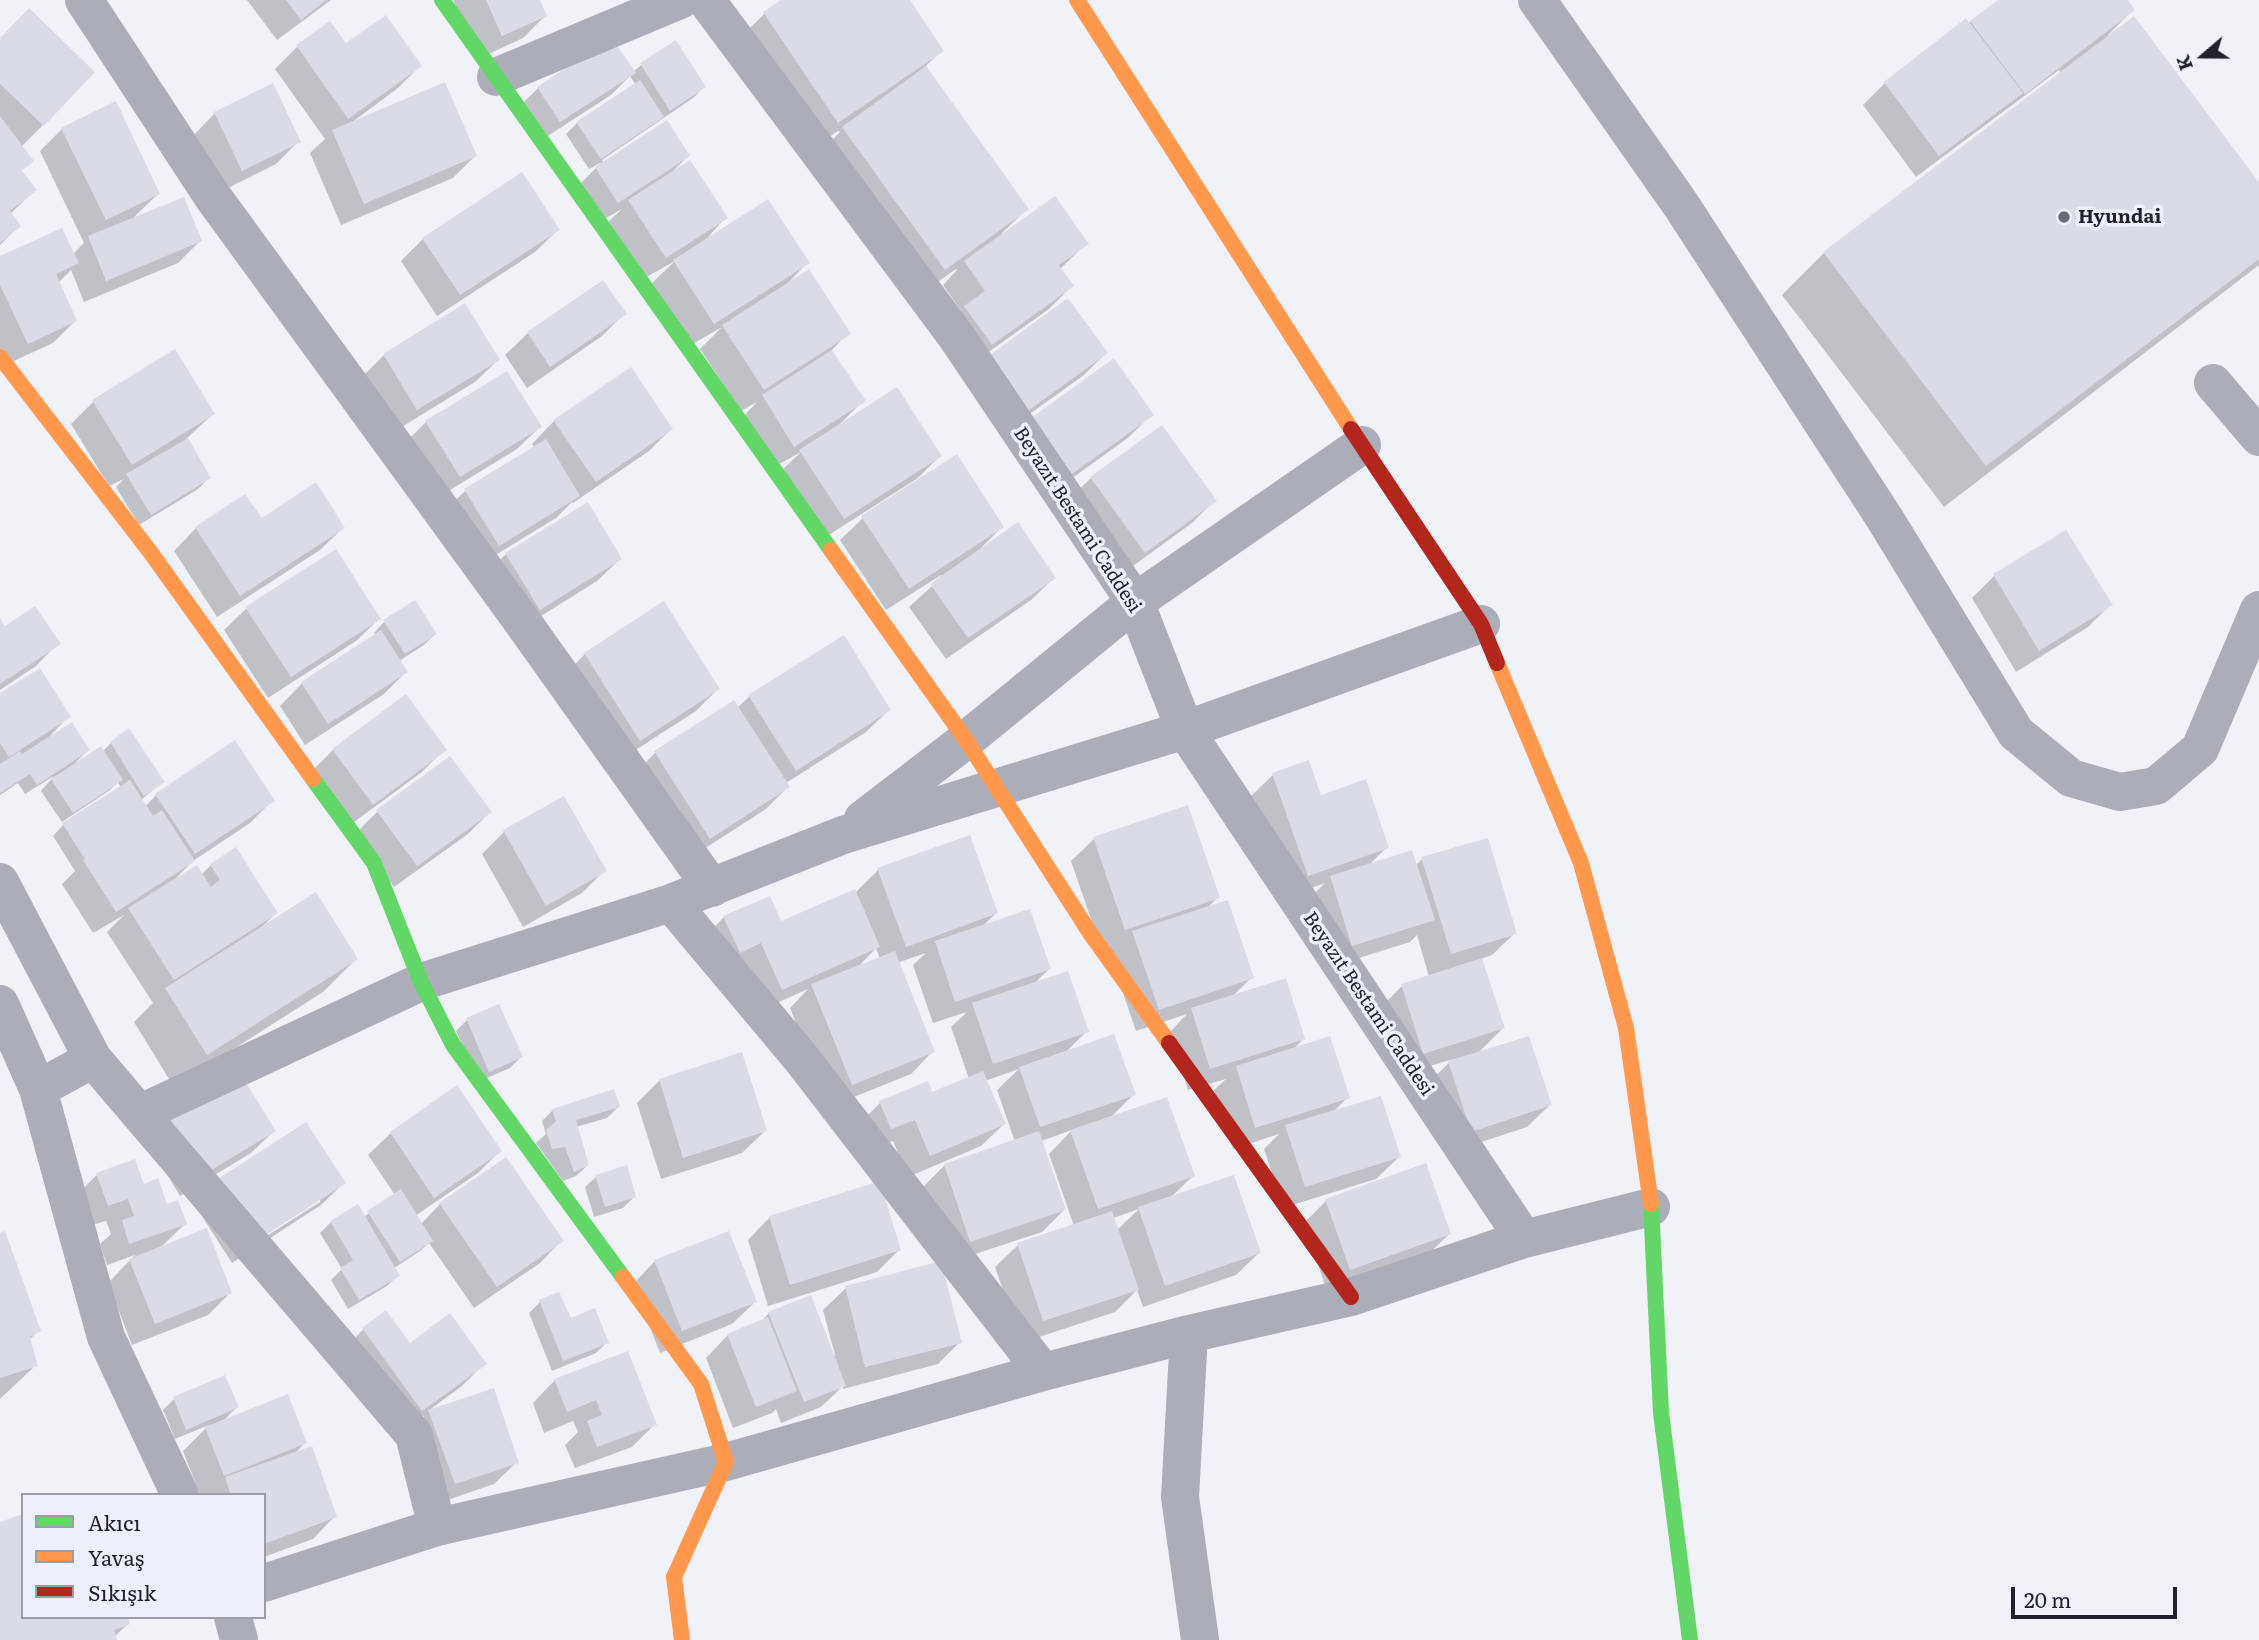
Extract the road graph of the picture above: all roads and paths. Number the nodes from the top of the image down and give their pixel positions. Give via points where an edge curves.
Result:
1 (83, 0) edge
2 (442, 0) edge
3 (680, 0) edge
4 (706, 0) edge
5 (1077, 0) edge
6 (1537, 0) edge
7 (496, 77) junction
8 (0, 357) edge
9 (2213, 383) dead end
10 (2259, 437) edge
11 (1362, 444) junction
12 (1135, 602) junction
13 (2259, 610) edge
14 (1481, 624) junction
15 (1185, 730) junction
16 (966, 740) junction
17 (997, 787) junction
18 (843, 835) junction
19 (0, 882) edge
20 (712, 888) junction
21 (671, 903) junction
22 (421, 982) junction
23 (0, 1004) edge
24 (93, 1059) junction
25 (38, 1089) junction
26 (141, 1113) junction
27 (1651, 1207) junction
28 (1524, 1239) junction
29 (1351, 1297) junction
30 (1189, 1334) junction
31 (1043, 1372) junction
32 (726, 1462) junction
33 (179, 1493) edge
34 (437, 1527) junction
35 (266, 1582) edge
36 (234, 1619) edge
37 (239, 1640) edge
38 (682, 1640) edge
39 (1200, 1640) edge
40 (1690, 1640) edge

1 - 20 street via 214,197
2 - 7 street
3 - 7 street
4 - 12 street, Beyazıt Bestami Caddesi via 956,336
5 - 11 street
6 - 13 street via 1696,228 1885,519 2016,733 2071,778 2120,792 2156,786 2200,749
7 - 16 street
8 - 22 street via 151,553 374,863
9 - 10 street
11 - 12 street
11 - 14 street
12 - 15 street, Beyazıt Bestami Caddesi
12 - 16 street
14 - 15 street
14 - 27 street via 1581,863 1626,1028
15 - 17 street
15 - 28 street, Beyazıt Bestami Caddesi
16 - 17 street
16 - 18 street
17 - 18 street
17 - 29 street via 1090,933
18 - 20 street
19 - 24 street
20 - 21 street
21 - 22 street
21 - 31 street via 801,1058
22 - 26 street
22 - 32 street via 453,1045 701,1384
23 - 25 street
24 - 25 street
24 - 26 street
25 - 33 street via 106,1337
26 - 34 street via 414,1435
27 - 28 street
27 - 40 street via 1661,1413
28 - 29 street
29 - 30 street
30 - 31 street
30 - 39 street via 1180,1497
31 - 32 street
32 - 34 street
32 - 38 street via 674,1577
34 - 35 street
36 - 37 street

